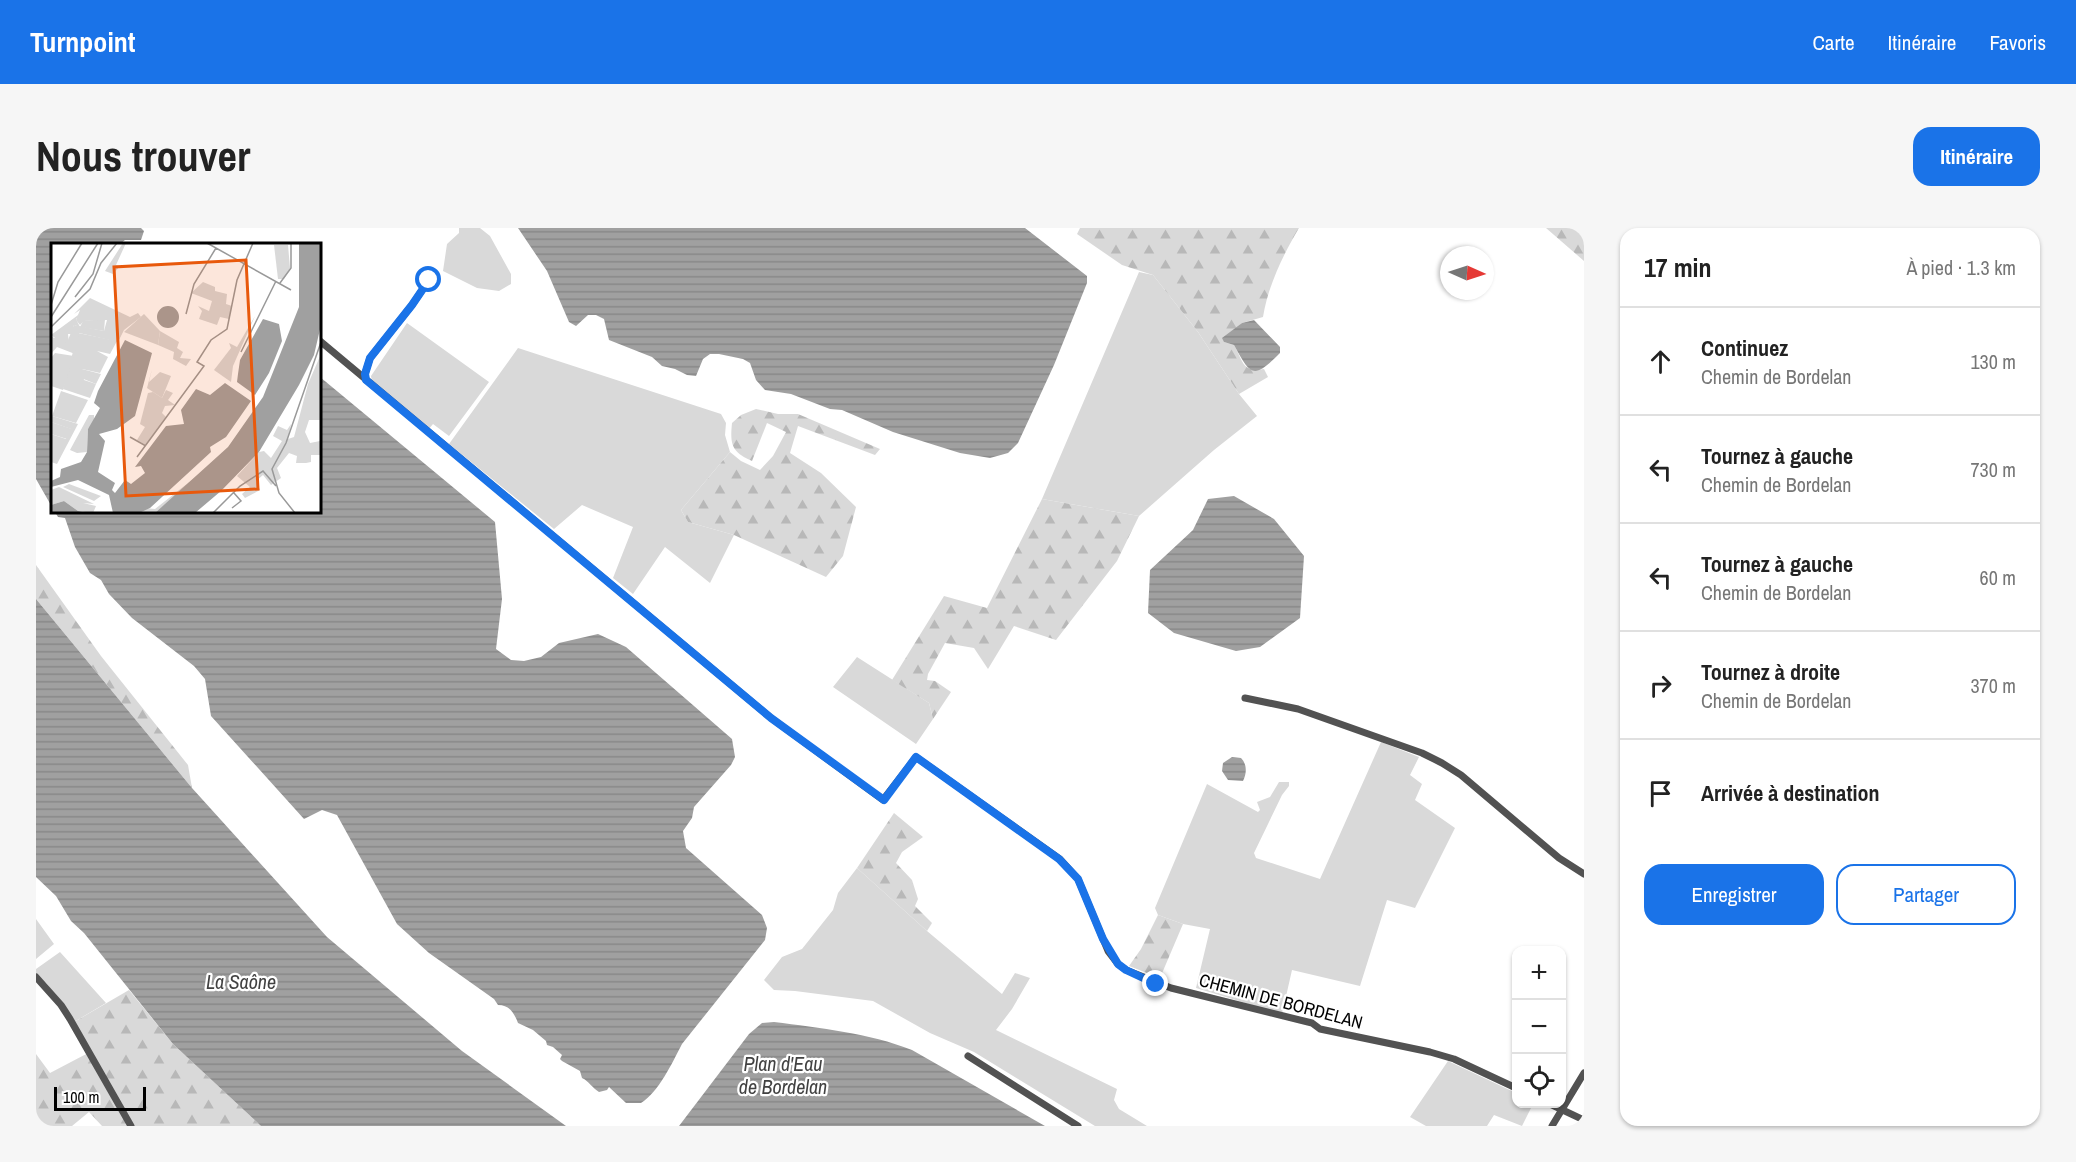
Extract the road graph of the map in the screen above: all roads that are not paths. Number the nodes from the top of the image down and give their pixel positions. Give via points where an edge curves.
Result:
1 (429, 280) dead end
2 (321, 342) edge
3 (366, 380) junction
4 (1245, 698) dead end
5 (1584, 874) edge
6 (36, 977) edge
7 (968, 1056) dead end
8 (1584, 1074) edge
9 (1512, 1086) edge
10 (1563, 1109) junction
11 (1584, 1120) edge
12 (131, 1126) edge
13 (1078, 1126) edge
14 (1552, 1126) edge

1 - 3 street via 370,358
2 - 3 street, CHEMIN DE BORDELAN
3 - 9 street, CHEMIN DE BORDELAN via 763,711 884,800 916,757 1059,859 1078,879 1108,951 1126,970 1163,986 1312,1023 1320,1029 1446,1056
4 - 5 street via 1298,709 1442,763
6 - 12 street via 65,1012
7 - 13 street
8 - 10 street
10 - 11 street
10 - 14 street

